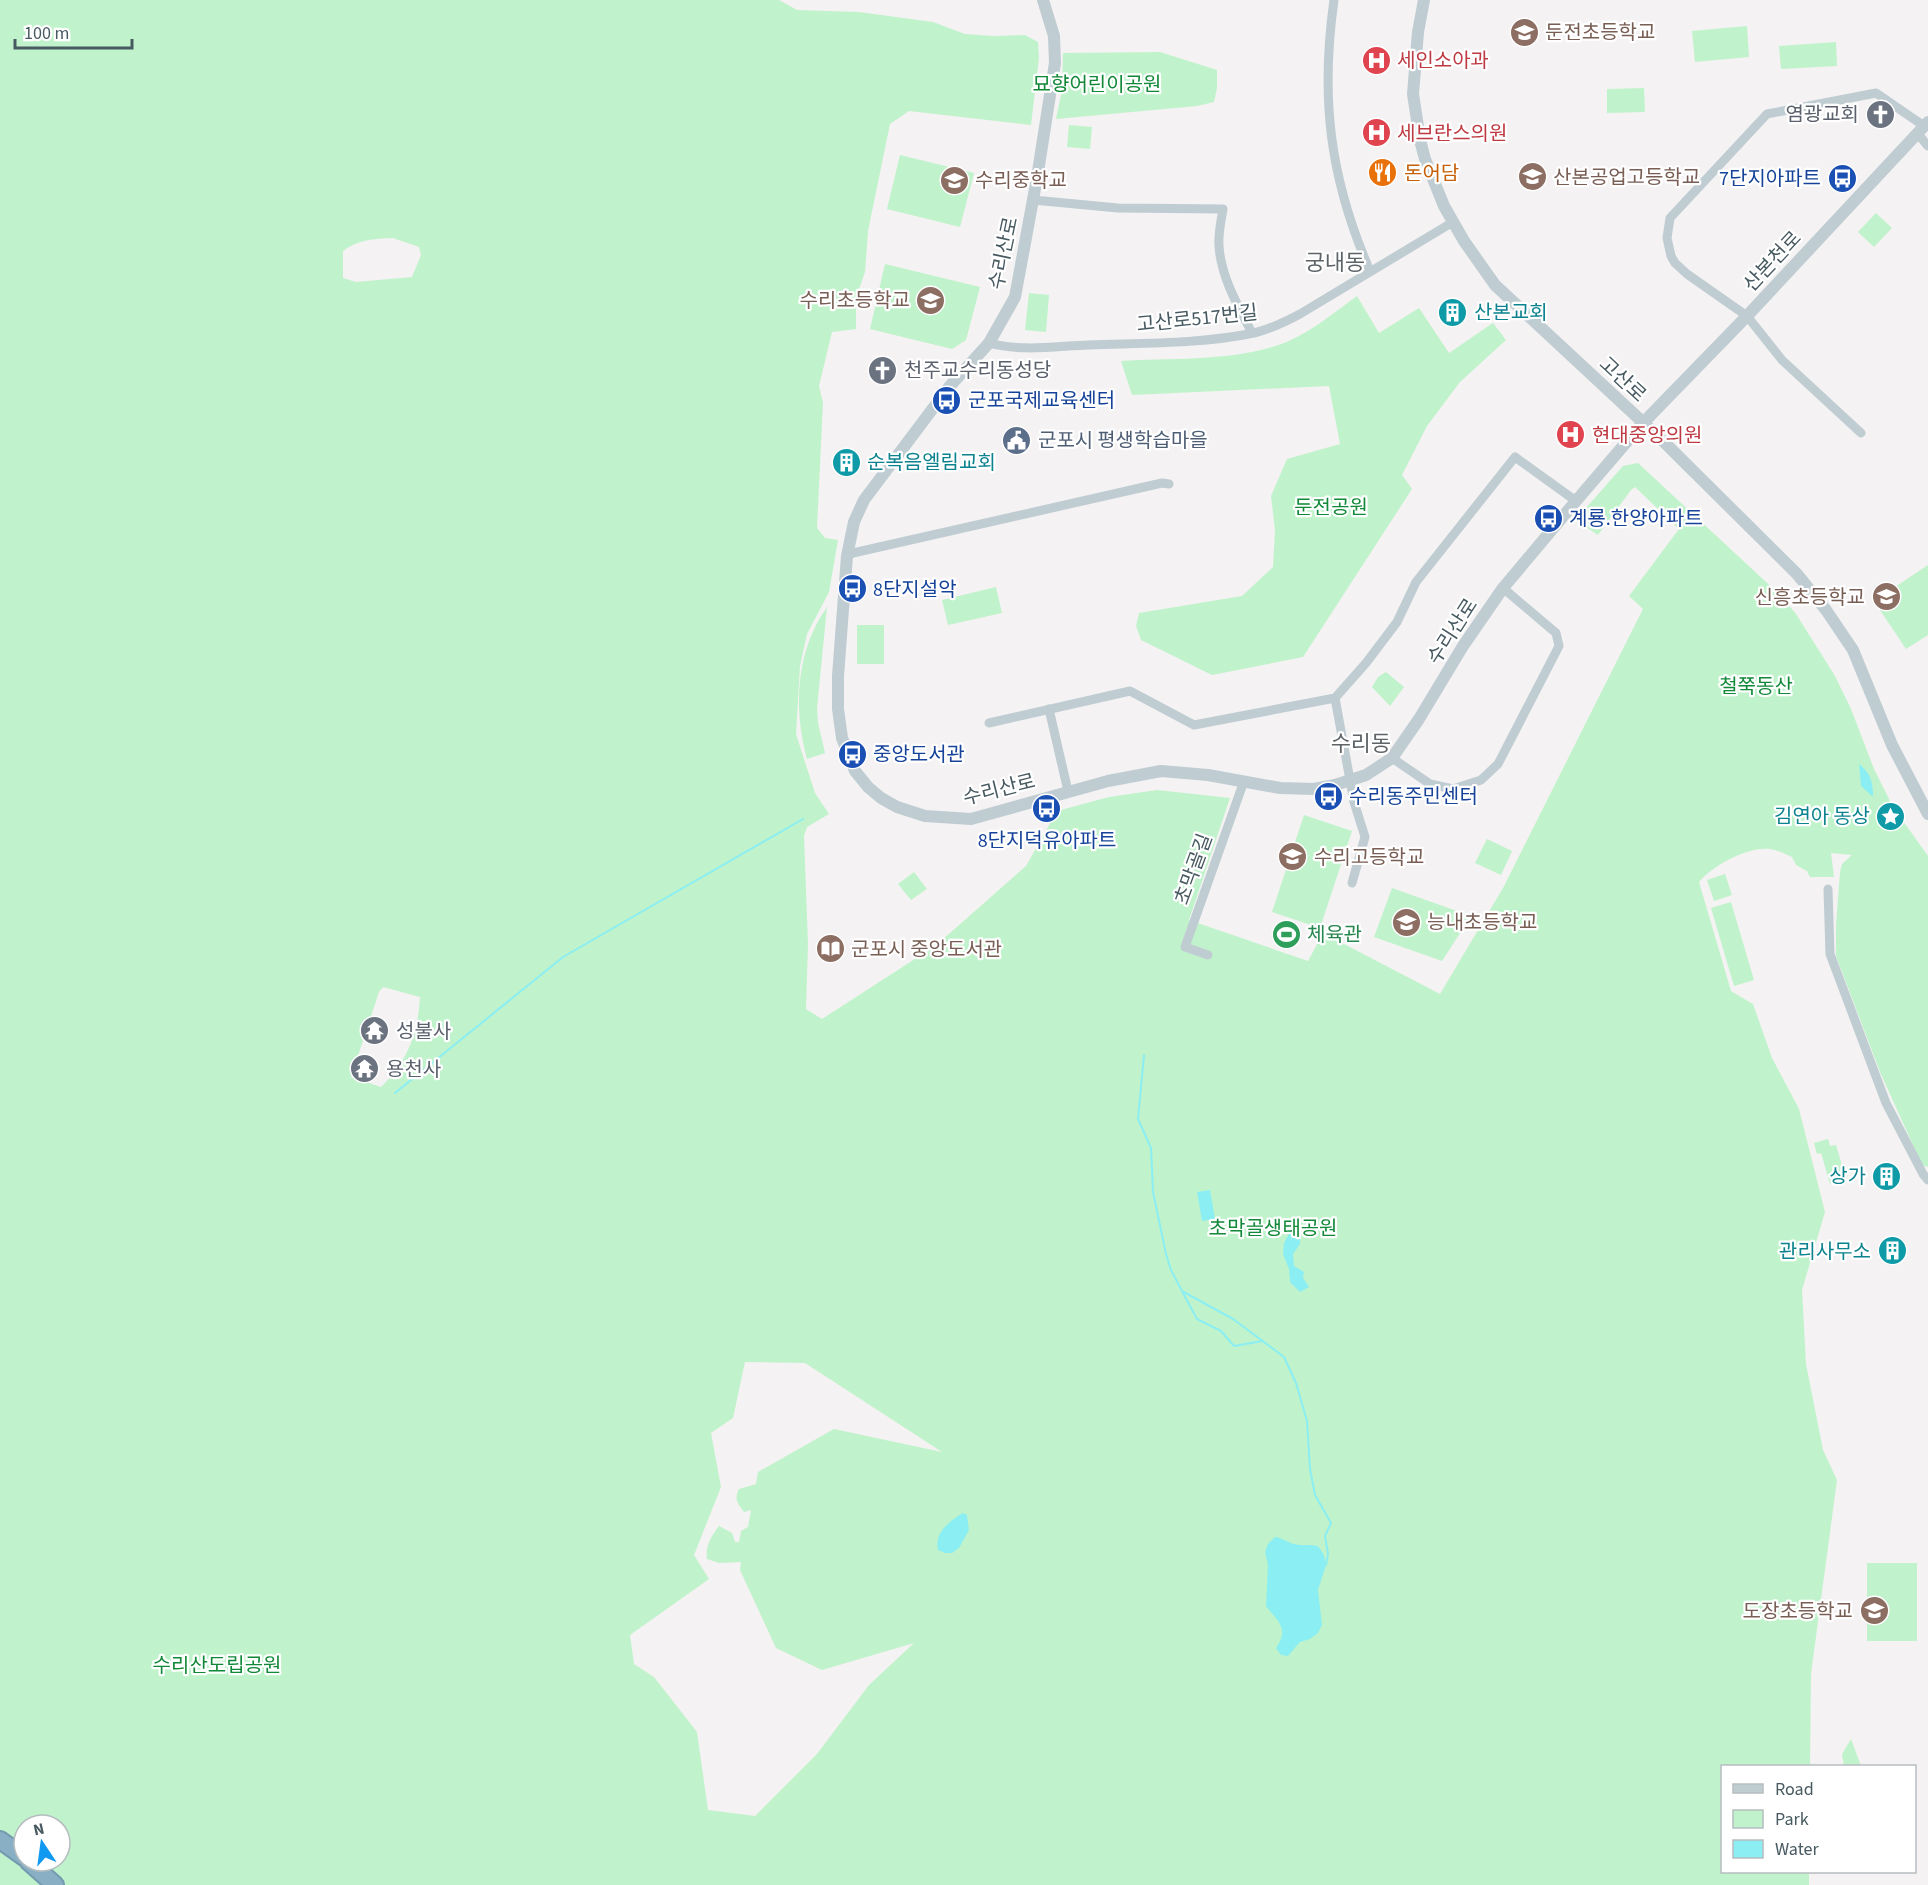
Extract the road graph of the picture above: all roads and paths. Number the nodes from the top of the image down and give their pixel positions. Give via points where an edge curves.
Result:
1 (1043, 0) edge
2 (1334, 0) edge
3 (1424, 0) edge
4 (1923, 127) edge
5 (1928, 146) edge
6 (1033, 200) junction
7 (1452, 222) junction
8 (1370, 271) junction
9 (1747, 316) junction
10 (1252, 333) junction
11 (989, 343) junction
12 (1642, 423) junction
13 (1861, 433) dead end
14 (1169, 484) dead end
15 (1576, 501) junction
16 (847, 556) junction
17 (1503, 588) junction
18 (1335, 698) junction
19 (1049, 709) junction
20 (989, 723) dead end
21 (1392, 758) junction
22 (1351, 780) junction
23 (1244, 781) junction
24 (1068, 791) junction
25 (1928, 814) edge
26 (1352, 883) dead end
27 (1828, 889) dead end
28 (1208, 955) dead end
29 (1928, 1180) edge
30 (42, 1873) edge
31 (55, 1885) edge

1 - 6 street, 수리산로 via 1054,36 1055,63
2 - 8 street via 1327,96 1331,138 1348,213
3 - 7 street, 고산로 via 1413,94 1425,159
4 - 5 street
4 - 9 street, 산본천로
4 - 9 street via 1876,93 1767,114 1670,218 1667,238 1671,256 1681,269
6 - 10 street via 1118,208 1223,209 1218,245 1223,267
6 - 11 street, 수리산로 via 1015,297
7 - 8 street, 고산로517번길
7 - 12 street, 고산로 via 1495,285
8 - 10 street, 고산로517번길 via 1300,314
9 - 12 street, 산본천로
9 - 13 street via 1782,360
10 - 11 street, 고산로517번길 via 1021,348
11 - 16 street, 수리산로 via 949,387 864,500 854,522
12 - 15 street, 수리산로
12 - 25 street, 고산로 via 1797,574 1826,610 1853,650 1892,745
14 - 16 street
15 - 17 street, 수리산로
15 - 18 street via 1515,458 1416,582 1397,622
16 - 24 street, 수리산로 via 838,709 845,750 863,783 881,798 904,809 925,816 960,819
17 - 21 street, 수리산로
17 - 21 street via 1556,633 1558,646 1498,764 1481,780 1453,789 1430,784
18 - 19 street via 1194,725 1130,691
18 - 22 street
19 - 20 street
19 - 24 street
21 - 22 street, 수리산로
22 - 23 street, 수리산로 via 1335,786 1297,789
22 - 26 street via 1365,837
23 - 24 street, 수리산로 via 1161,771
23 - 28 street, 초막골길 via 1185,947
27 - 29 street via 1830,954 1886,1103
30 - 31 highway

